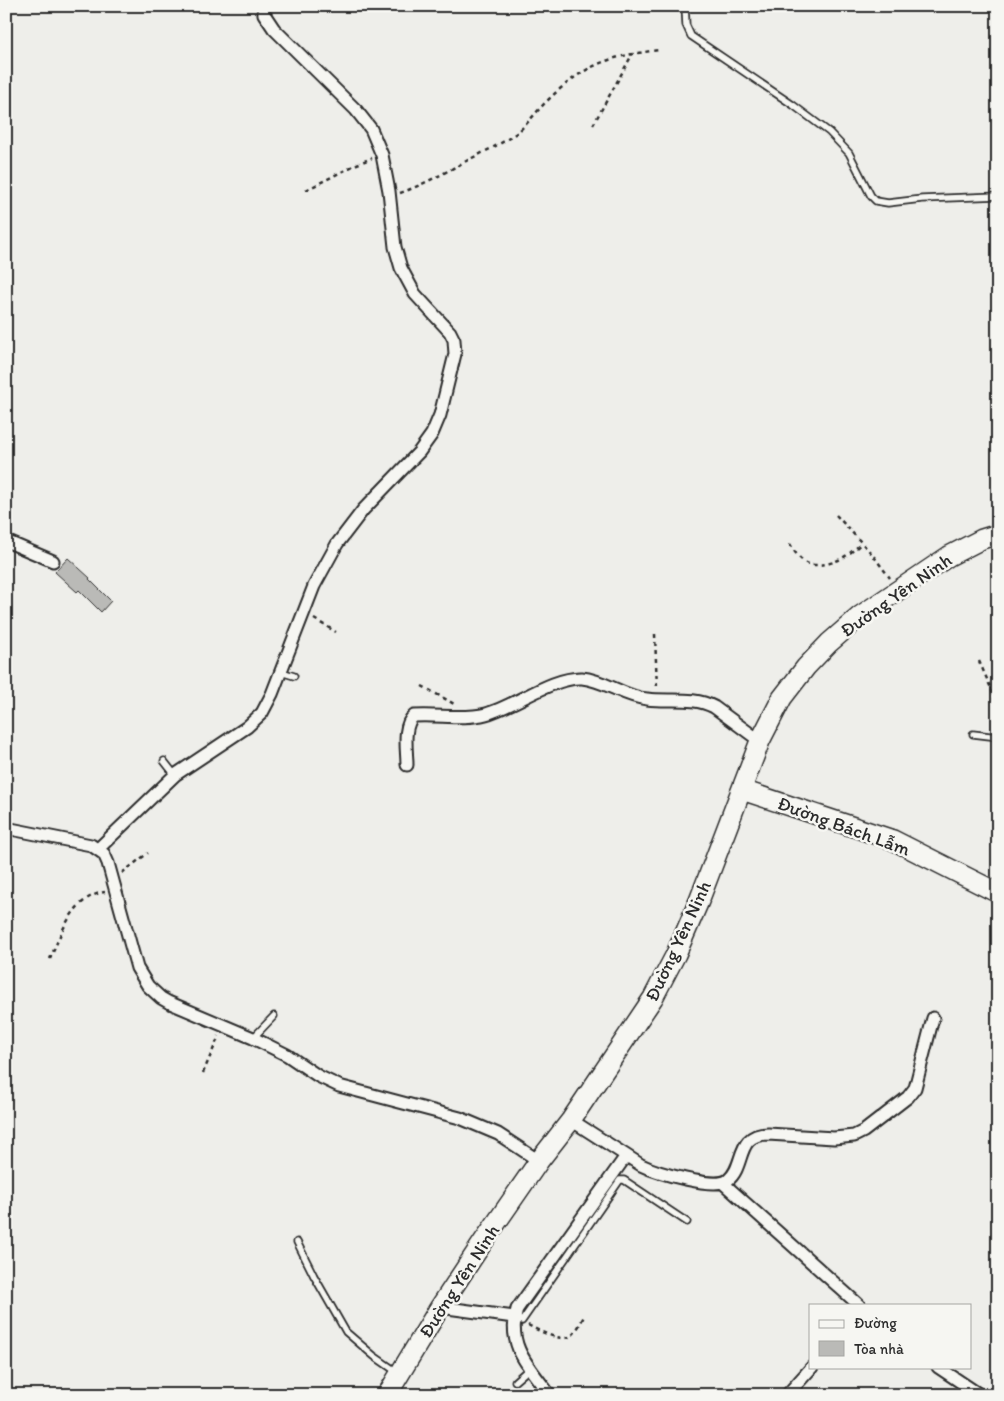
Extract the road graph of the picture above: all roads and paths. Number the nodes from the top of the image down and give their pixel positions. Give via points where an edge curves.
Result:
1 (263, 6) edge
2 (685, 6) edge
3 (660, 50) dead end
4 (633, 53) junction
5 (593, 125) dead end
6 (382, 155) junction
7 (306, 190) dead end
8 (998, 196) edge
9 (389, 197) junction
10 (836, 515) dead end
11 (998, 534) edge
12 (6, 542) edge
13 (862, 543) junction
14 (790, 544) dead end
15 (54, 561) dead end
16 (899, 590) junction
17 (304, 612) junction
18 (336, 632) dead end
19 (655, 634) dead end
20 (980, 661) dead end
21 (281, 672) junction
22 (294, 676) dead end
23 (422, 686) dead end
24 (657, 701) junction
25 (483, 715) junction
26 (998, 715) edge
27 (973, 734) dead end
28 (998, 737) edge
29 (760, 741) junction
30 (164, 761) dead end
31 (407, 765) dead end
32 (175, 775) junction
33 (742, 790) junction
34 (6, 828) edge
35 (98, 849) junction
36 (148, 853) dead end
37 (114, 885) junction
38 (998, 892) edge
39 (50, 959) dead end
40 (274, 1016) dead end
41 (933, 1018) dead end
42 (224, 1026) junction
43 (253, 1038) junction
44 (203, 1073) dead end
45 (571, 1120) junction
46 (626, 1156) junction
47 (539, 1161) junction
48 (723, 1183) junction
49 (688, 1222) dead end
50 (297, 1242) dead end
51 (858, 1304) edge
52 (440, 1307) junction
53 (585, 1315) dead end
54 (518, 1319) junction
55 (530, 1368) junction
56 (811, 1368) edge
57 (940, 1368) edge
58 (400, 1374) junction
59 (515, 1381) dead end
60 (387, 1395) edge
61 (550, 1395) edge
62 (787, 1395) edge
63 (980, 1395) edge

1 - 6 street via 264,14 274,29 364,118
2 - 8 lane via 686,25 691,36 829,132 849,153 876,201 888,204 922,199
3 - 4 path
4 - 5 path
4 - 9 path via 600,62 577,74 518,132 418,187
6 - 7 path via 356,164
6 - 9 street
9 - 17 street via 401,268 415,294 450,332 455,354 432,434 349,527 327,560
10 - 13 path
11 - 16 main road, Đường Yên Ninh via 949,556
12 - 15 street
13 - 14 path via 829,565 806,563
13 - 16 path
16 - 29 main road, Đường Yên Ninh via 860,616 806,667 782,698
17 - 18 path
17 - 21 street
19 - 24 path
20 - 26 path via 994,695
21 - 22 lane
21 - 32 street via 268,704 255,720
23 - 25 path via 443,699
24 - 25 street via 635,697 595,681 574,679
24 - 29 street via 706,702
25 - 31 street via 412,717 407,728
27 - 28 lane
29 - 33 main road, Đường Yên Ninh
30 - 32 lane
32 - 35 street
33 - 38 main road, Đường Bách Lẫm via 893,840
33 - 45 main road, Đường Yên Ninh via 672,962 653,998
34 - 35 street via 86,843
35 - 37 street via 106,858
36 - 37 path
37 - 39 path via 82,902 72,913
37 - 42 street via 137,968 148,986 168,1002
40 - 43 lane
41 - 48 street via 915,1088 908,1097 854,1136 759,1135 746,1144 733,1174
42 - 43 street
42 - 44 path
43 - 47 street via 339,1086 460,1118 498,1134
45 - 46 street
45 - 47 main road, Đường Yên Ninh
46 - 48 street via 661,1174
46 - 54 street via 520,1303
47 - 52 main road, Đường Yên Ninh
48 - 51 street
49 - 54 lane via 620,1180
50 - 58 lane via 346,1332
52 - 54 street
52 - 58 main road, Đường Yên Ninh
53 - 54 path via 572,1336 565,1338 545,1333
54 - 55 street via 514,1339
55 - 59 lane
55 - 61 street
56 - 62 street
57 - 63 street
58 - 60 main road, Đường Yên Ninh

